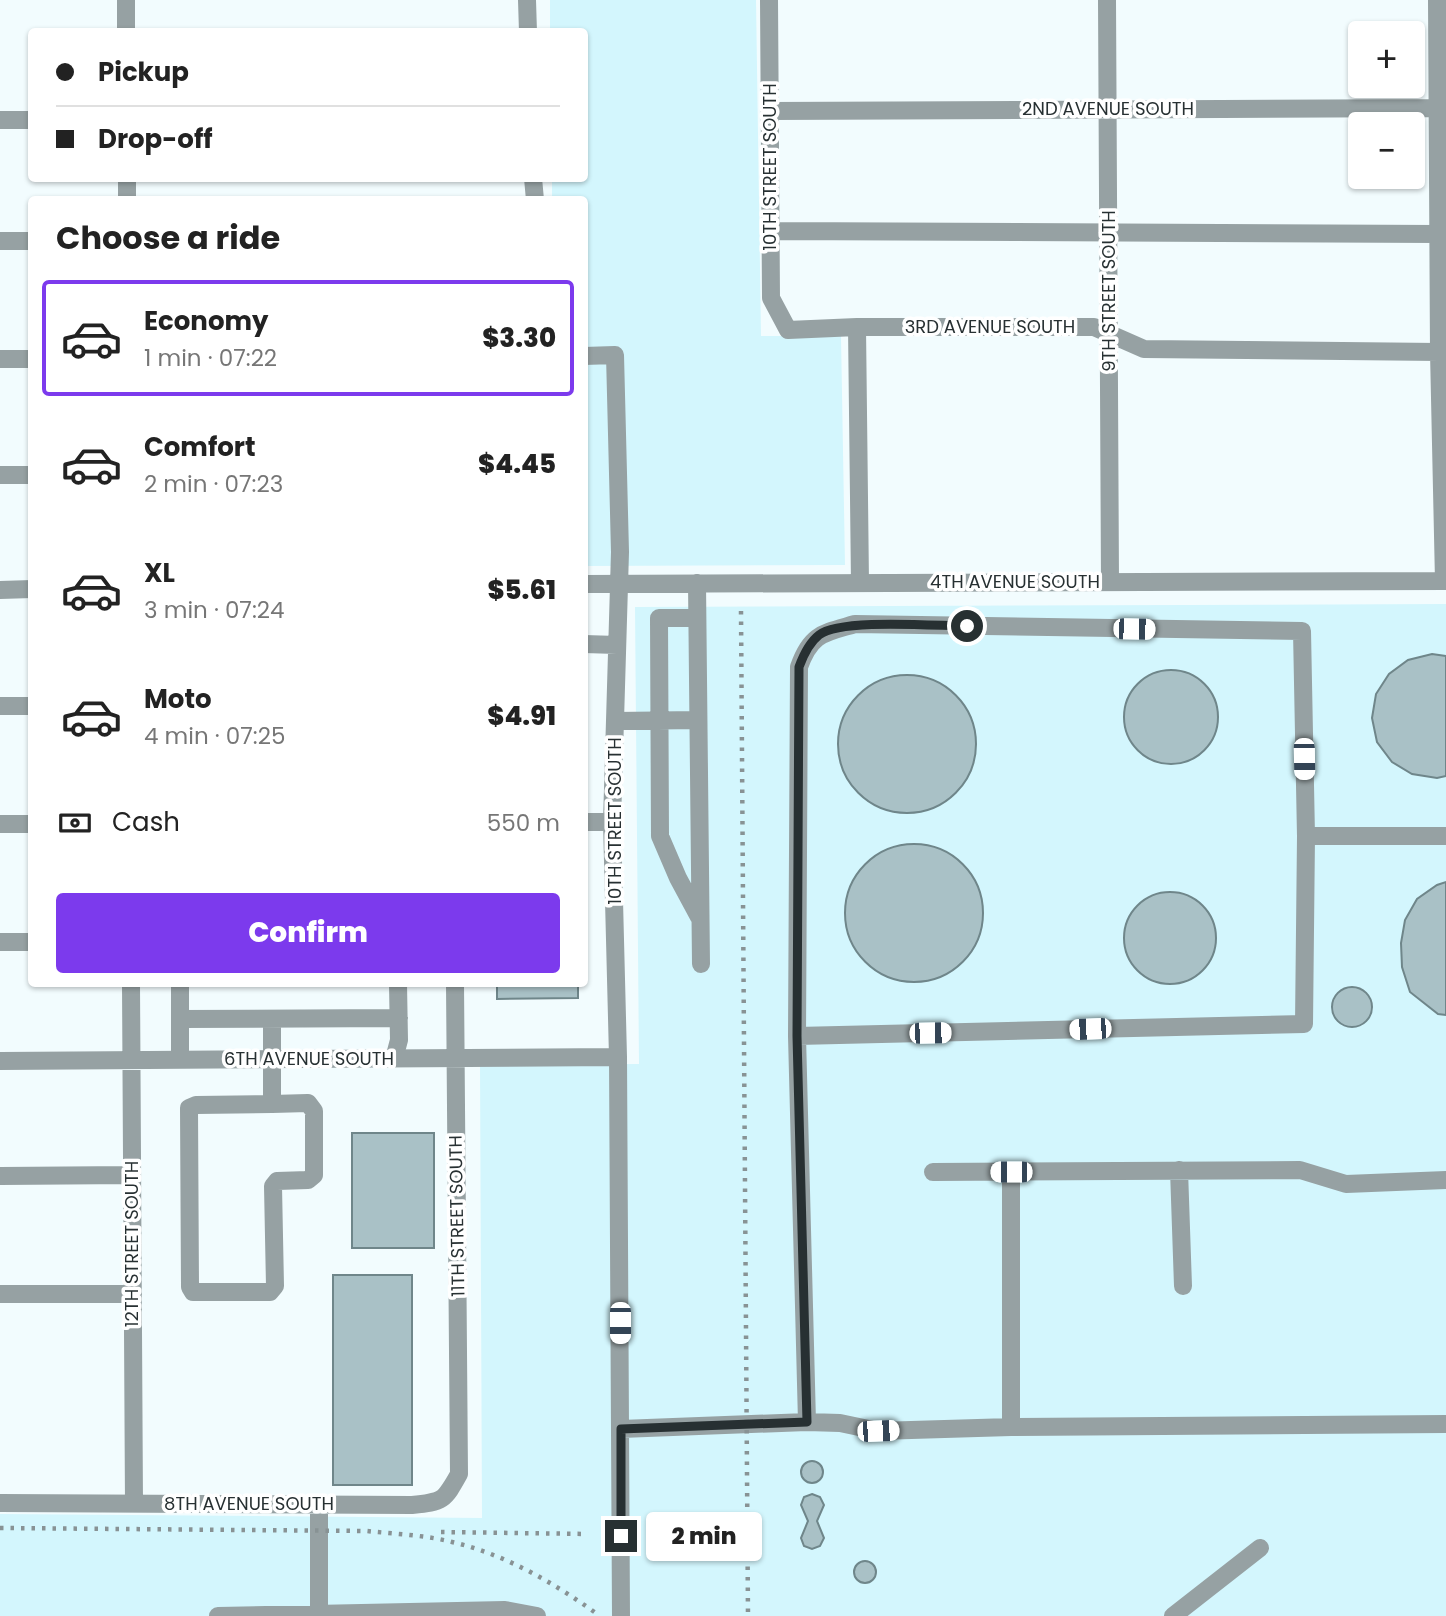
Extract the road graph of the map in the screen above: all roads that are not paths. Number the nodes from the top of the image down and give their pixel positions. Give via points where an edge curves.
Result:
1 (126, 0) edge
2 (527, 0) edge
3 (769, 0) edge
4 (1107, 0) edge
5 (1437, 0) edge
6 (126, 28) edge
7 (528, 28) edge
8 (1442, 108) edge
9 (1108, 109) junction
10 (770, 111) junction
11 (0, 120) edge
12 (28, 120) edge
13 (771, 231) junction
14 (1108, 232) junction
15 (1438, 234) junction
16 (0, 241) edge
17 (28, 241) edge
18 (857, 327) junction
19 (788, 330) joint
20 (1109, 334) junction
21 (1439, 352) junction
22 (588, 356) edge
23 (0, 359) edge
24 (28, 359) edge
25 (1443, 429) edge
26 (0, 475) edge
27 (28, 475) edge
28 (1445, 581) edge
29 (1110, 582) junction
30 (697, 583) junction
31 (860, 583) junction
32 (588, 584) edge
33 (618, 584) junction
34 (28, 589) edge
35 (0, 590) edge
36 (697, 618) junction
37 (588, 644) edge
38 (617, 645) junction
39 (0, 706) edge
40 (28, 706) edge
41 (698, 720) junction
42 (615, 721) junction
43 (659, 721) junction
44 (588, 822) edge
45 (612, 822) junction
46 (0, 824) edge
47 (28, 824) edge
48 (1446, 835) edge
49 (1306, 836) junction
50 (701, 920) junction
51 (0, 942) edge
52 (28, 942) edge
53 (701, 964) dead end
54 (131, 987) edge
55 (180, 987) edge
56 (398, 987) edge
57 (455, 987) edge
58 (399, 1018) junction
59 (180, 1019) junction
60 (272, 1019) junction
61 (797, 1036) junction
62 (455, 1058) junction
63 (618, 1058) junction
64 (271, 1059) junction
65 (394, 1059) junction
66 (132, 1060) junction
67 (180, 1060) junction
68 (0, 1061) edge
69 (272, 1104) junction
70 (1179, 1170) junction
71 (933, 1172) dead end
72 (1011, 1172) junction
73 (0, 1175) edge
74 (132, 1175) junction
75 (1446, 1180) edge
76 (1183, 1286) dead end
77 (0, 1294) edge
78 (133, 1294) junction
79 (807, 1422) junction
80 (1446, 1424) edge
81 (1011, 1427) junction
82 (621, 1429) junction
83 (459, 1449) joint
84 (0, 1503) edge
85 (134, 1504) junction
86 (319, 1505) junction
87 (1260, 1549) dead end
88 (320, 1614) junction
89 (218, 1616) edge
90 (537, 1616) edge
91 (621, 1616) edge
92 (1173, 1616) edge

1 - 6 street
2 - 7 street
3 - 10 street, 10TH STREET SOUTH
4 - 9 street, 9TH STREET SOUTH
5 - 8 street
8 - 9 street, 2ND AVENUE SOUTH
8 - 15 street
9 - 10 street, 2ND AVENUE SOUTH
9 - 14 street, 9TH STREET SOUTH
10 - 13 street, 10TH STREET SOUTH
11 - 12 street
13 - 14 street
13 - 19 street, 10TH STREET SOUTH via 771,298
14 - 15 street
14 - 20 street, 9TH STREET SOUTH
15 - 21 street
16 - 17 street
18 - 19 street, 3RD AVENUE SOUTH
18 - 20 street, 3RD AVENUE SOUTH via 1094,327
18 - 31 street
20 - 21 street, 3RD AVENUE SOUTH via 1144,349
20 - 29 street, 9TH STREET SOUTH
21 - 25 street
22 - 33 street, 10TH STREET SOUTH via 615,355
23 - 24 street
25 - 28 street
26 - 27 street
28 - 29 street, 4TH AVENUE SOUTH
29 - 31 street, 4TH AVENUE SOUTH
30 - 31 street, 4TH AVENUE SOUTH
30 - 33 street, 4TH AVENUE SOUTH
30 - 36 street
32 - 33 street, 4TH AVENUE SOUTH
33 - 38 street, 10TH STREET SOUTH
34 - 35 street
36 - 41 street
36 - 43 street via 659,618
37 - 38 street
38 - 42 street, 10TH STREET SOUTH
39 - 40 street
41 - 43 street
41 - 50 street
42 - 43 street
42 - 45 street, 10TH STREET SOUTH
43 - 50 street via 660,836
44 - 45 street
45 - 63 street, 10TH STREET SOUTH
46 - 47 street
48 - 49 street
49 - 61 street via 1304,1024
49 - 61 street via 1302,631 855,624 820,634 799,667
50 - 53 street
51 - 52 street
54 - 66 street, 12TH STREET SOUTH
55 - 59 street
56 - 58 street
57 - 62 street, 11TH STREET SOUTH
58 - 60 street
58 - 65 street
59 - 60 street
59 - 67 street
60 - 64 street
61 - 79 street
62 - 63 street, 6TH AVENUE SOUTH
62 - 65 street, 6TH AVENUE SOUTH
62 - 83 street, 11TH STREET SOUTH
63 - 82 street, 10TH STREET SOUTH
64 - 65 street, 6TH AVENUE SOUTH
64 - 67 street, 6TH AVENUE SOUTH
64 - 69 street
66 - 67 street, 6TH AVENUE SOUTH
66 - 68 street, 6TH AVENUE SOUTH
66 - 74 street, 12TH STREET SOUTH
69 - 69 street via 196,1104 189,1108 193,1292 270,1292 275,1286 274,1186 277,1181 308,1180 314,1175 314,1111 308,1103
70 - 72 street
70 - 75 street via 1300,1170 1346,1184
70 - 76 street
71 - 72 street
72 - 81 street
73 - 74 street
74 - 78 street, 12TH STREET SOUTH
77 - 78 street
78 - 85 street, 12TH STREET SOUTH
79 - 81 street via 878,1431
79 - 82 street
80 - 81 street
82 - 91 street, 10TH STREET SOUTH
83 - 86 street, 8TH AVENUE SOUTH via 459,1474 437,1502
84 - 85 street, 8TH AVENUE SOUTH
85 - 86 street, 8TH AVENUE SOUTH
86 - 88 street
87 - 92 street
88 - 89 street
88 - 90 street via 505,1610

